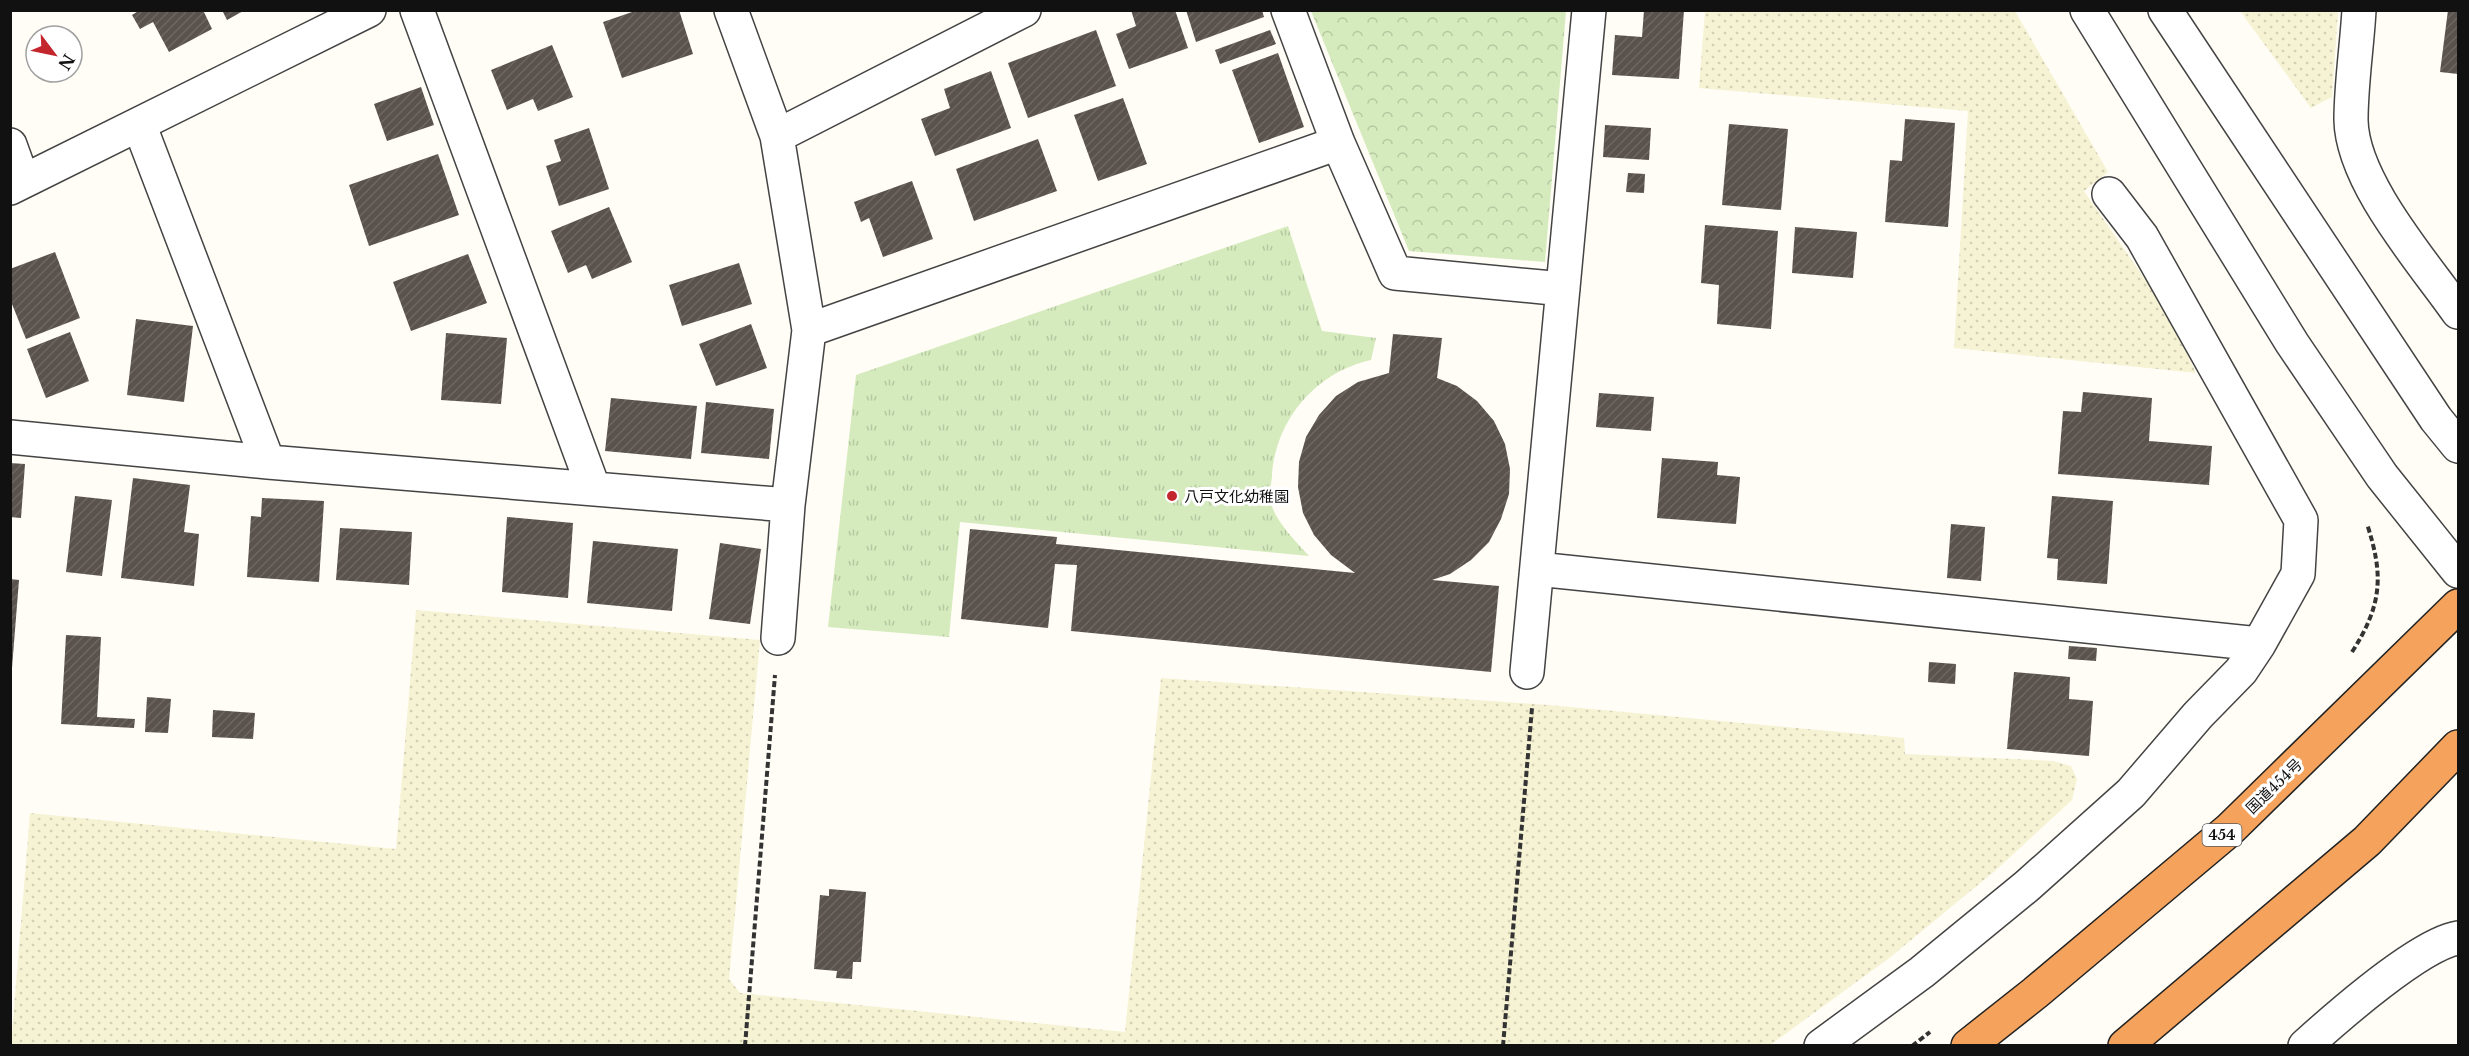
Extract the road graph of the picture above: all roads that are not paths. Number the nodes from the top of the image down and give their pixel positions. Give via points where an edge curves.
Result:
1 (369, 10) edge
2 (417, 10) edge
3 (731, 10) edge
4 (1024, 10) edge
5 (1288, 10) edge
6 (1589, 10) edge
7 (2087, 10) edge
8 (2165, 10) edge
9 (2359, 10) edge
10 (139, 124) junction
11 (777, 136) junction
12 (1338, 143) junction
13 (10, 145) edge
14 (17, 184) edge
15 (2109, 194) dead end
16 (1563, 289) junction
17 (2458, 312) edge
18 (809, 330) junction
19 (10, 437) edge
20 (2458, 446) edge
21 (268, 462) junction
22 (593, 487) junction
23 (788, 505) junction
24 (1537, 569) junction
25 (2458, 571) edge
26 (2458, 606) edge
27 (778, 638) road end
28 (2259, 644) junction
29 (1527, 672) road end
30 (2458, 747) edge
31 (2458, 938) edge
32 (1821, 1046) edge
33 (1968, 1046) edge
34 (2126, 1046) edge
35 (2305, 1046) edge

1 - 10 street
2 - 22 street
3 - 11 street
4 - 11 street
5 - 12 street
6 - 16 street
7 - 25 street via 2292,343 2382,476
8 - 20 street via 2436,419
9 - 17 street via 2351,121 2358,161 2381,203
10 - 14 street
10 - 21 street
11 - 18 street
12 - 16 street via 1395,273
12 - 18 street
13 - 14 street
15 - 28 street via 2142,237 2301,520 2298,574
16 - 24 street
18 - 23 street
19 - 21 street
21 - 22 street
22 - 23 street
23 - 27 street
24 - 28 street
24 - 29 street
26 - 33 highway, 国道454号 / 454 via 2229,830
28 - 32 street via 2241,671 2131,793 1922,972
30 - 34 highway via 2367,842
31 - 35 street via 2421,955 2350,1006

